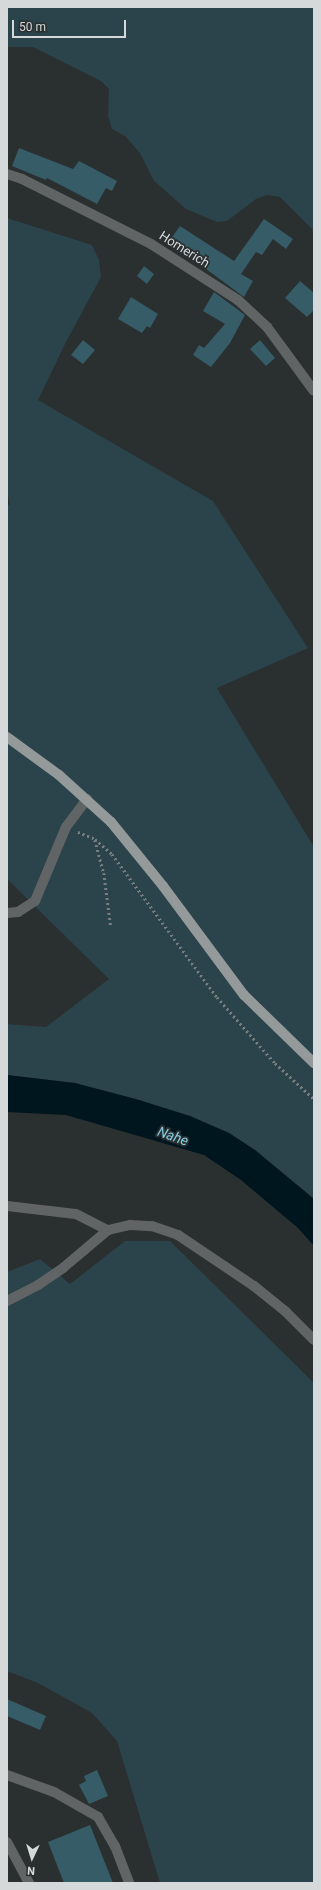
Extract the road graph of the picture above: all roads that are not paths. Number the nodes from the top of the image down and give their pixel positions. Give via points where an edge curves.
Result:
1 (7, 174) edge
2 (314, 391) edge
3 (7, 737) edge
4 (87, 799) junction
5 (7, 913) edge
6 (314, 1063) edge
7 (7, 1206) edge
8 (108, 1230) junction
9 (7, 1301) edge
10 (314, 1340) edge
11 (7, 1775) edge
12 (7, 1842) edge
13 (29, 1883) edge
14 (129, 1883) edge

1 - 2 street, Homerich via 22,179 151,244 238,300 267,327
3 - 4 main road via 35,756
4 - 5 street via 66,827 35,901 18,912
4 - 6 main road via 134,849 244,995
7 - 8 street via 76,1214
8 - 9 street via 63,1268
8 - 10 street via 141,1224 178,1235 254,1286 285,1311
11 - 14 street via 54,1792 98,1817 115,1846
12 - 13 street

